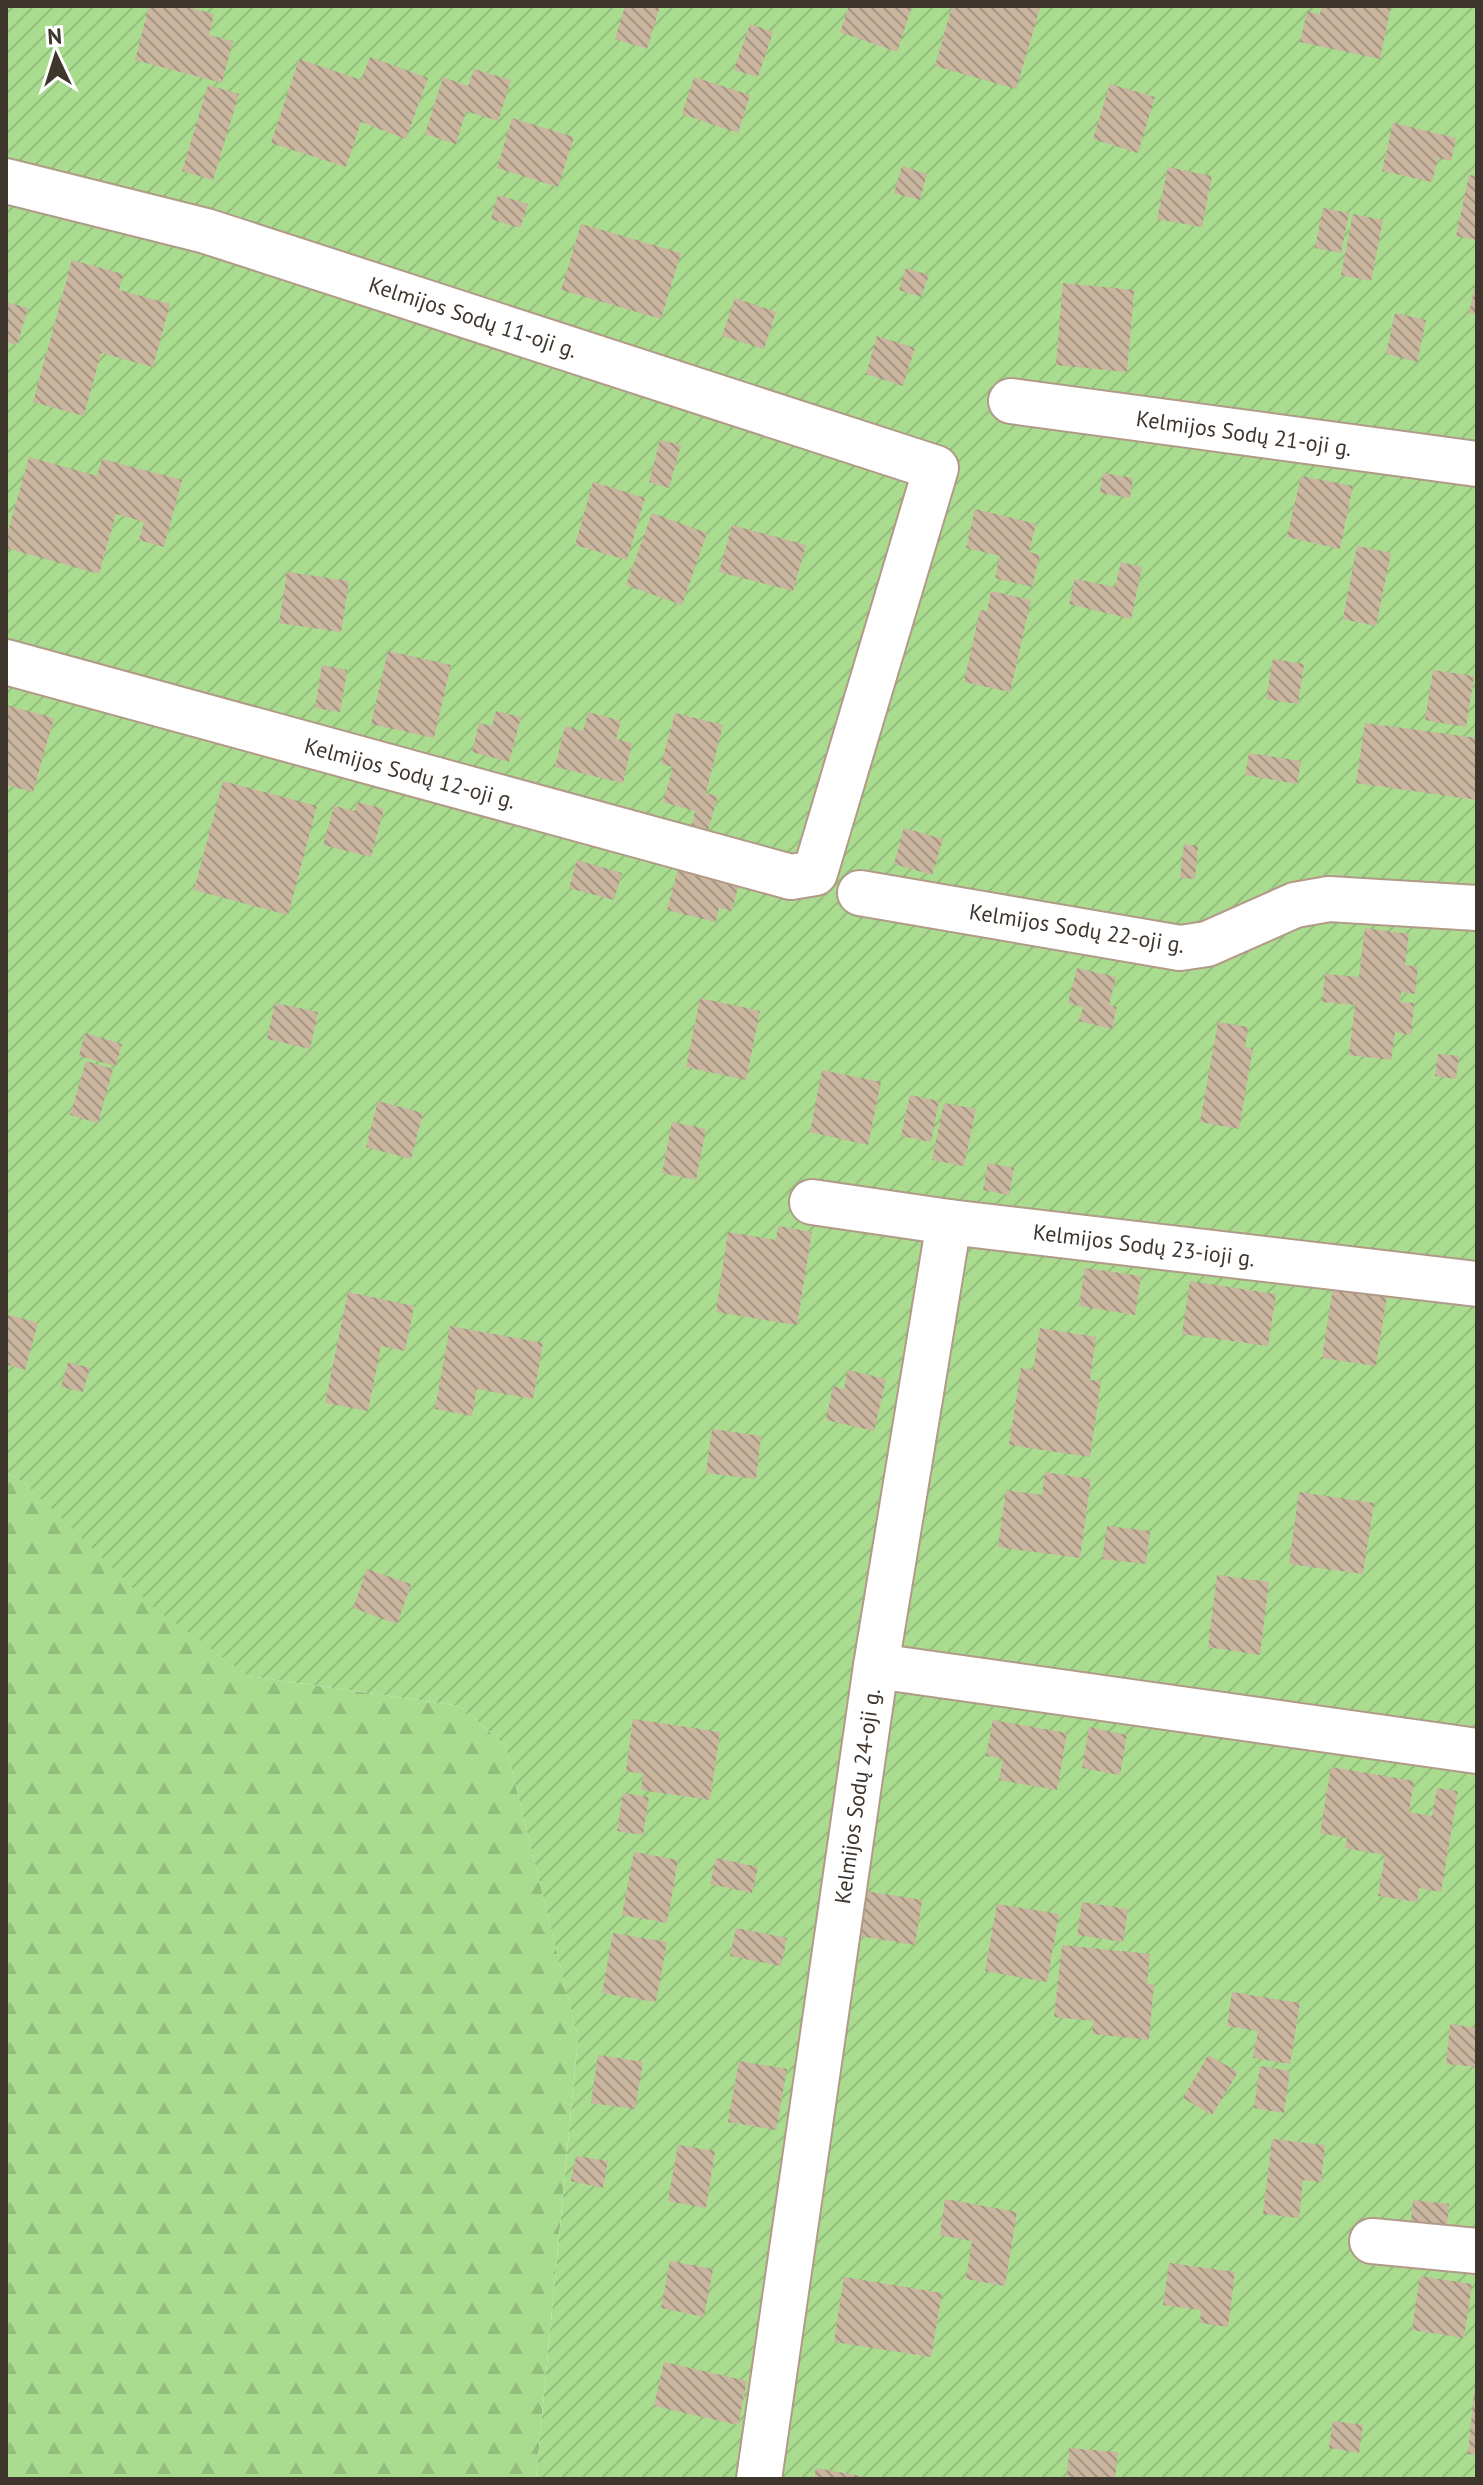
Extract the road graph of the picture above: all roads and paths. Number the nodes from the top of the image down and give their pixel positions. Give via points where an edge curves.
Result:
1 (6, 181) edge
2 (1011, 401) dead end
3 (1477, 464) edge
4 (6, 662) edge
5 (815, 873) joint
6 (860, 893) dead end
7 (1477, 908) edge
8 (812, 1202) dead end
9 (949, 1222) junction
10 (1477, 1284) edge
11 (876, 1666) junction
12 (1477, 1751) edge
13 (1372, 2241) dead end
14 (1477, 2251) edge
15 (759, 2479) edge

1 - 5 street, Kelmijos Sodų 11-oji g. via 206,231 936,468
2 - 3 street, Kelmijos Sodų 21-oji g.
4 - 5 street, Kelmijos Sodų 12-oji g. via 791,877
6 - 7 street, Kelmijos Sodų 22-oji g. via 1180,948 1207,944 1295,905 1329,899
8 - 9 street, Kelmijos Sodų 23-ioji g.
9 - 10 street, Kelmijos Sodų 23-ioji g.
9 - 11 street
11 - 12 street, Kelmijos Sodų 24-oji g.
11 - 15 street, Kelmijos Sodų 24-oji g.
13 - 14 street

